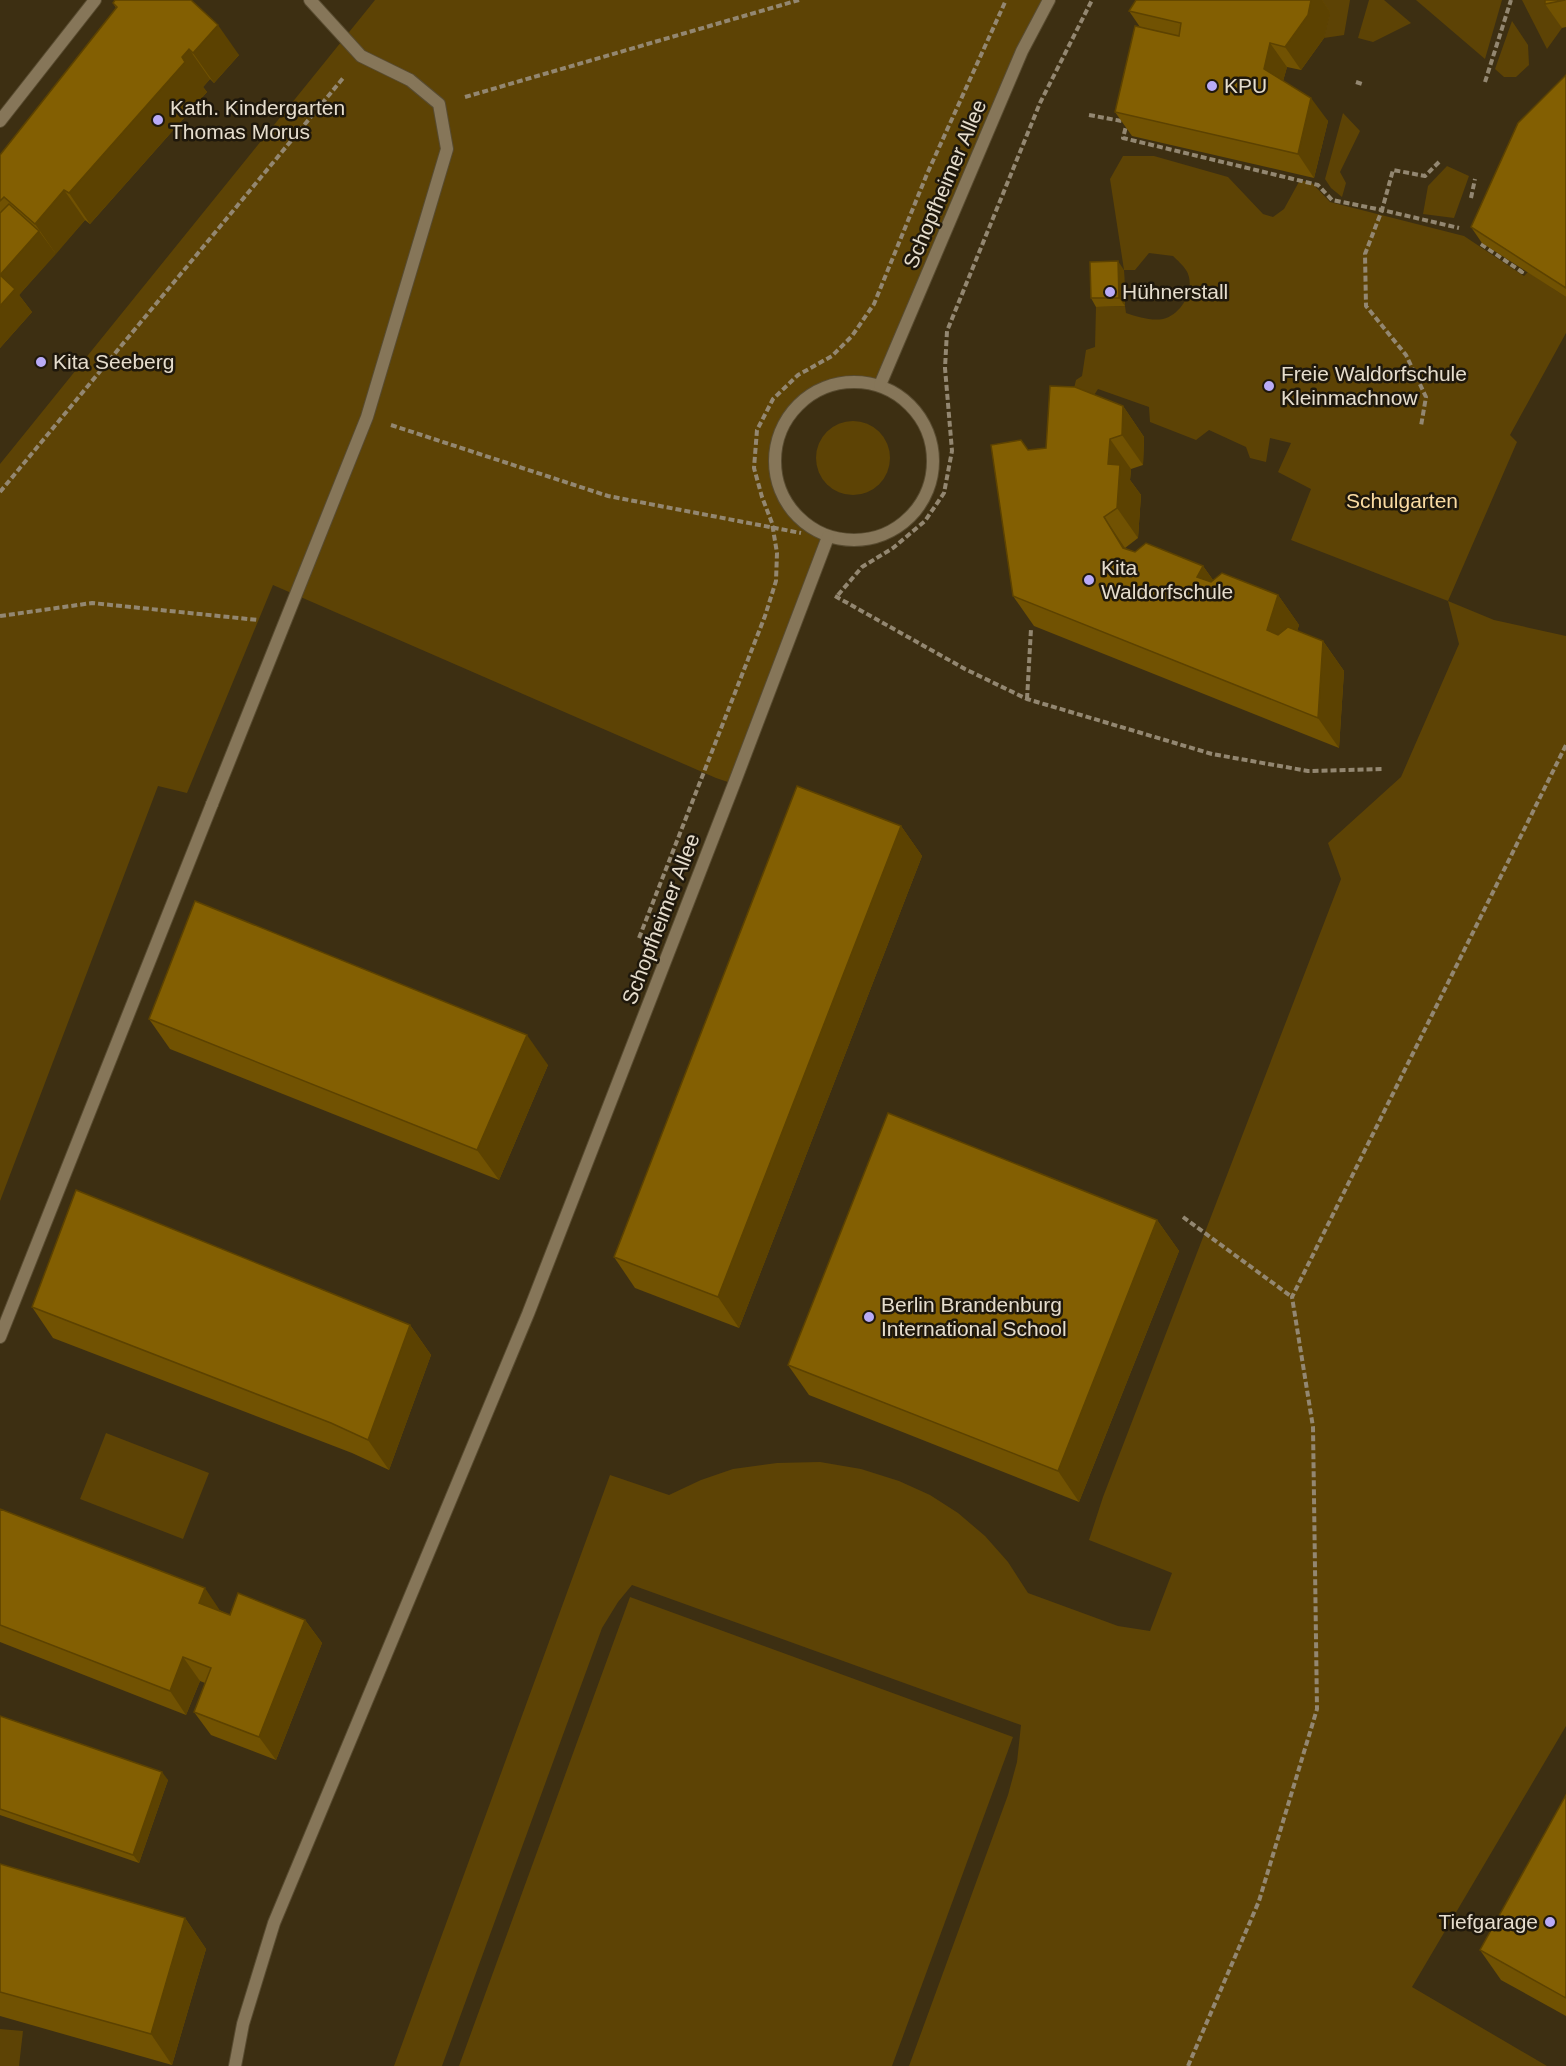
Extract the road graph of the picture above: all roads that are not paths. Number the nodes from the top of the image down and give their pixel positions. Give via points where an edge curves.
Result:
1 (95, 0) edge
2 (310, 0) edge
3 (1049, 0) edge
4 (0, 121) edge
5 (880, 385) junction
6 (828, 537) junction
7 (0, 1337) edge
8 (235, 2066) edge

1 - 4 street
2 - 7 street via 361,56 410,80 439,104 447,149 367,417
3 - 5 street, Schopfheimer Allee via 1022,51
5 - 6 street via 904,398 922,419 932,446 933,464 924,500 906,521 883,535 856,541
5 - 6 street via 855,381 830,384 807,395 790,413 778,435 774,460 777,485 789,507 806,525
6 - 8 street, Schopfheimer Allee via 528,1314 274,1923 243,2024

